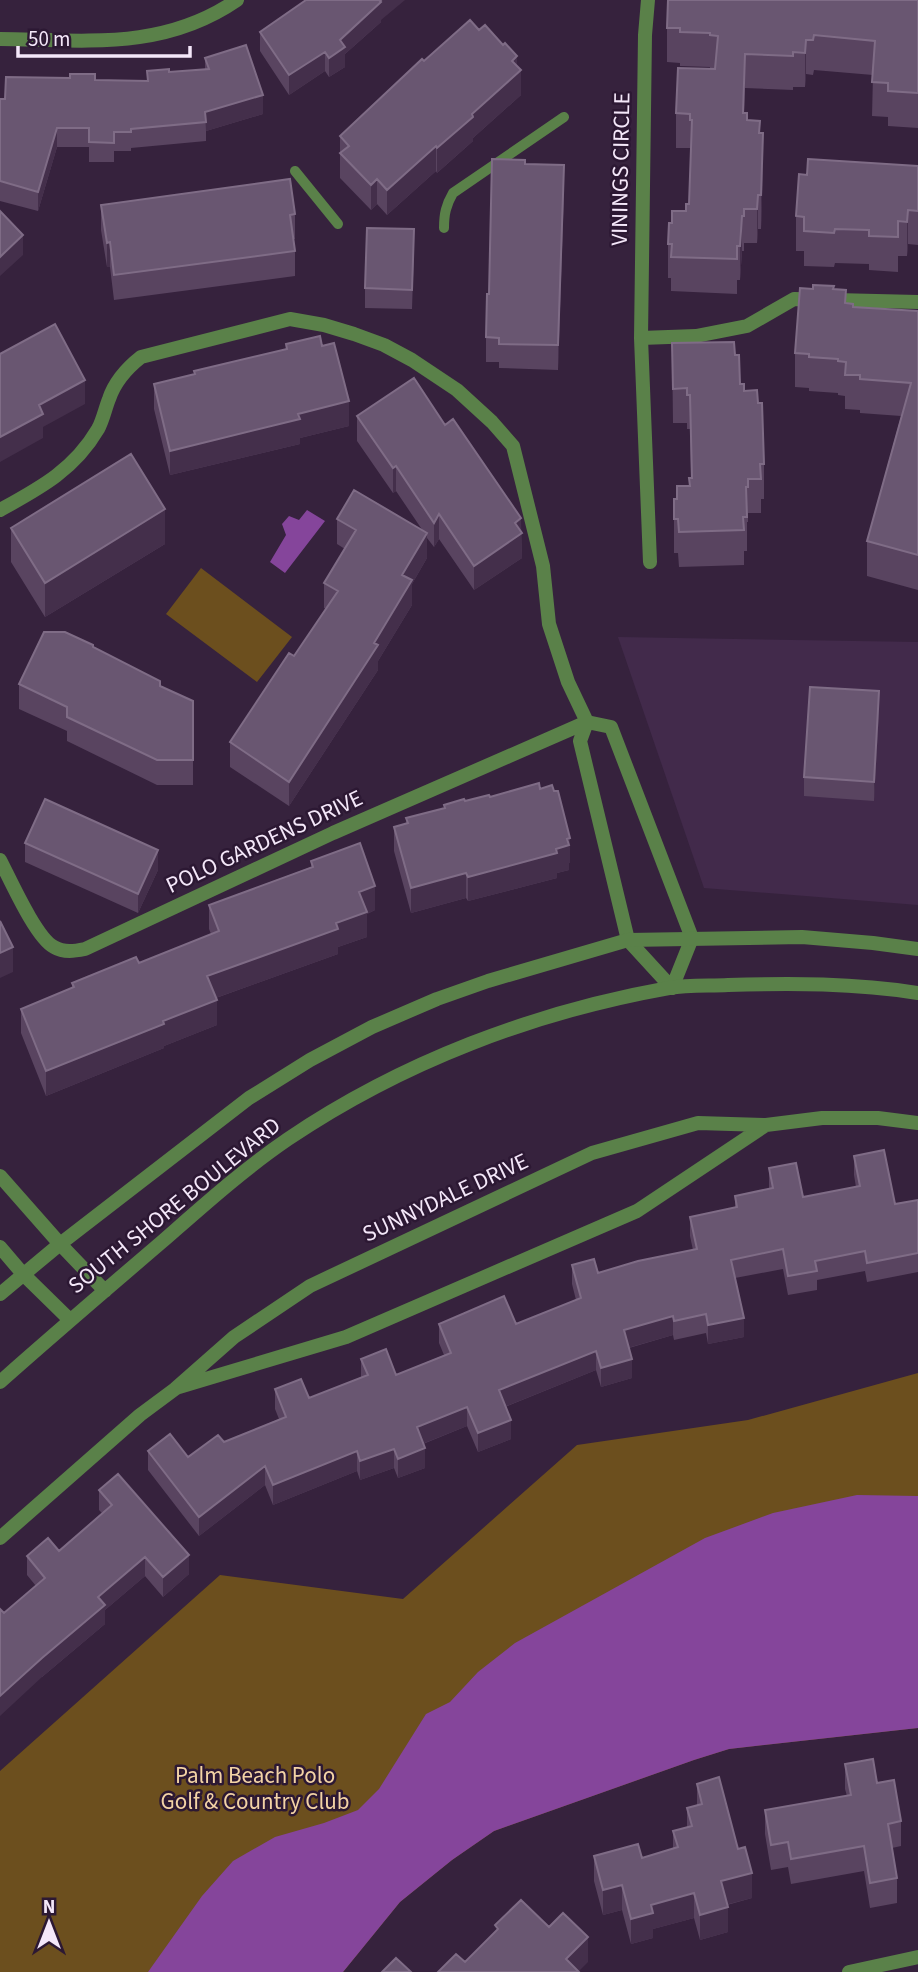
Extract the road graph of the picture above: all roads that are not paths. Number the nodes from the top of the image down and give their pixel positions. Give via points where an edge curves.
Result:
1 (237, 0) edge
2 (648, 0) edge
3 (0, 39) edge
4 (564, 117) dead end
5 (295, 171) dead end
6 (338, 224) dead end
7 (444, 228) dead end
8 (918, 302) edge
9 (640, 338) junction
10 (0, 510) edge
11 (650, 562) dead end
12 (587, 722) junction
13 (0, 860) edge
14 (692, 938) junction
15 (628, 940) junction
16 (918, 949) edge
17 (672, 988) junction
18 (918, 993) edge
19 (918, 1123) edge
20 (766, 1125) junction
21 (0, 1176) edge
22 (60, 1244) junction
23 (0, 1247) edge
24 (23, 1273) junction
25 (105, 1291) junction
26 (0, 1294) edge
27 (70, 1320) junction
28 (0, 1382) edge
29 (174, 1389) junction
30 (0, 1538) edge
31 (918, 1957) edge
32 (849, 1972) edge

1 - 3 street via 191,25 141,38
2 - 9 street, VININGS CIRCLE
4 - 7 lane via 453,193 444,213
5 - 6 lane
8 - 9 street via 794,299 747,326
9 - 11 street, VININGS CIRCLE
10 - 12 street via 51,481 77,458 99,427 118,380 141,357 290,318 354,334 412,360 457,390 513,446 543,566 549,624
12 - 13 street, POLO GARDENS DRIVE via 333,832 86,949 69,952 53,947 40,935
12 - 14 street via 611,727
12 - 15 street via 580,741
14 - 15 street, SOUTH SHORE BOULEVARD
14 - 16 street, SOUTH SHORE BOULEVARD via 802,937
14 - 17 street
15 - 17 street
15 - 22 street, SOUTH SHORE BOULEVARD via 437,999 310,1060 249,1098
17 - 18 street, SOUTH SHORE BOULEVARD via 823,984
17 - 25 street, SOUTH SHORE BOULEVARD via 518,1026 406,1071 345,1103 232,1181
19 - 20 street, SUNNYDALE DRIVE via 822,1118
20 - 29 street, SUNNYDALE DRIVE via 637,1211 346,1337
20 - 29 street, SUNNYDALE DRIVE via 698,1123 592,1153 310,1286 234,1337
21 - 22 street
22 - 24 street, SOUTH SHORE BOULEVARD
22 - 25 street
23 - 24 street
24 - 26 street, SOUTH SHORE BOULEVARD
24 - 27 street
25 - 27 street, SOUTH SHORE BOULEVARD
27 - 28 street, SOUTH SHORE BOULEVARD
29 - 30 street, SUNNYDALE DRIVE
31 - 32 street

